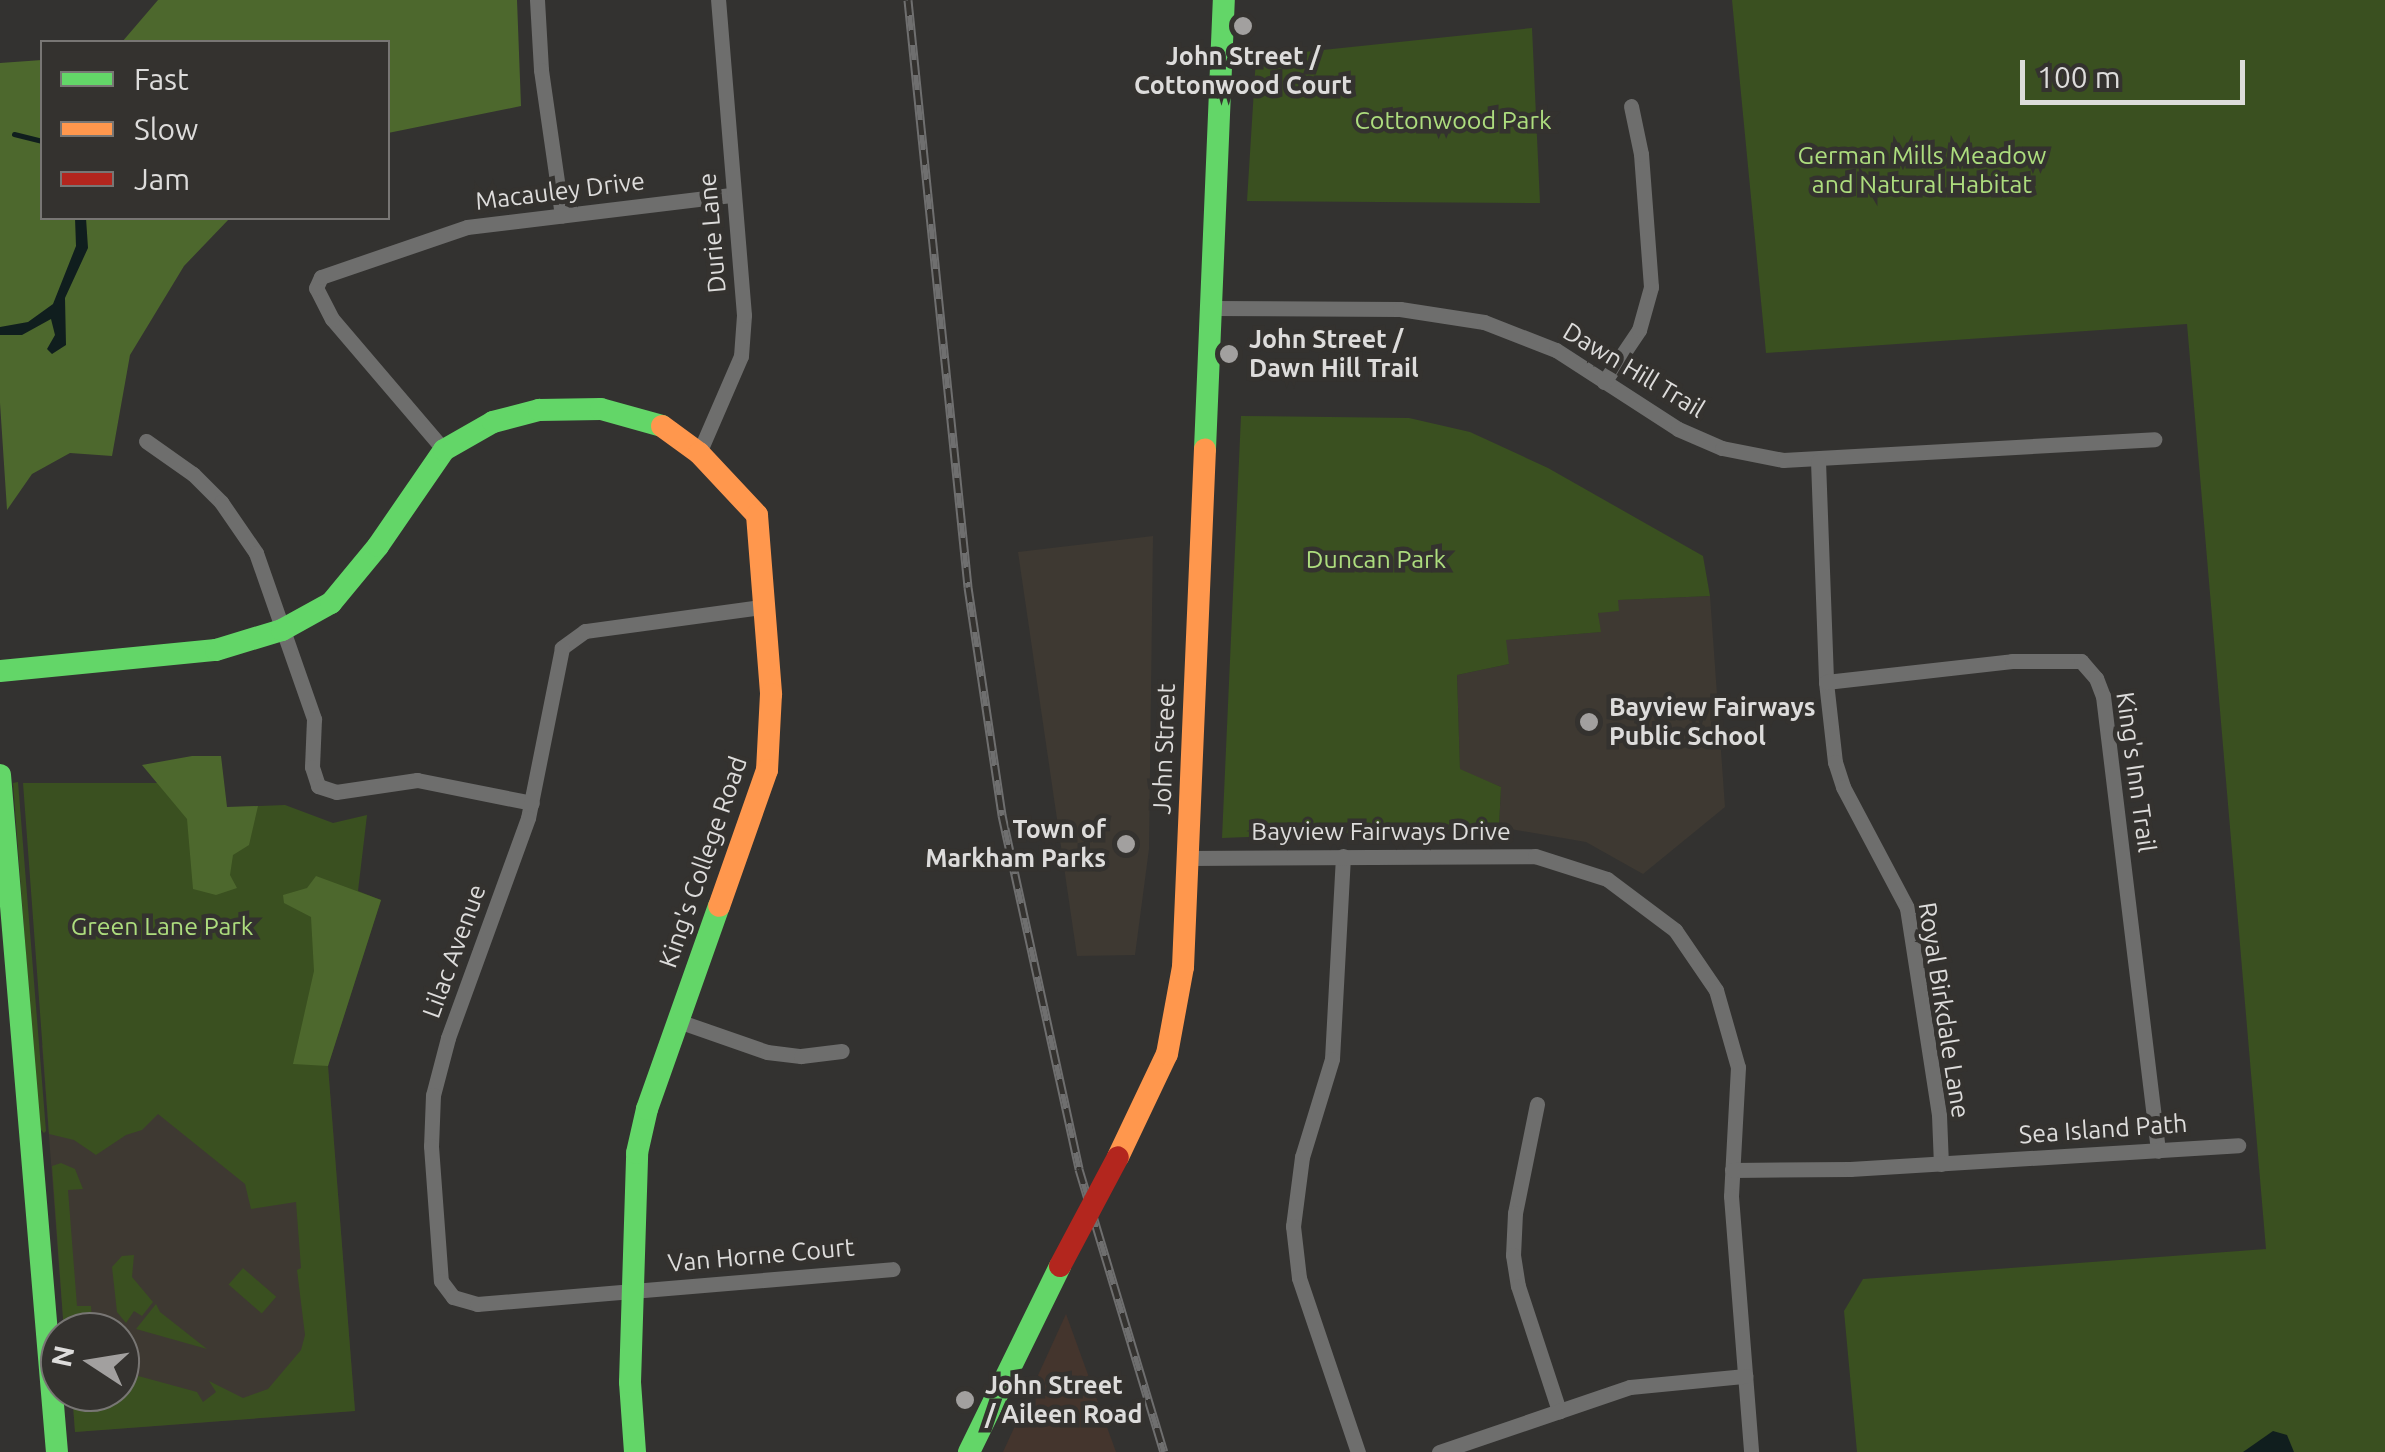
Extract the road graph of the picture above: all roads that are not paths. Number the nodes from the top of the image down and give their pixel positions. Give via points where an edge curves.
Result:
1 (537, 0) edge
2 (718, 0) edge
3 (1224, 0) edge
4 (1631, 106) dead end
5 (733, 195) junction
6 (562, 215) junction
7 (1210, 308) junction
8 (1604, 382) junction
9 (2154, 439) dead end
10 (146, 441) dead end
11 (444, 450) junction
12 (699, 453) junction
13 (1818, 462) junction
14 (761, 607) junction
15 (282, 630) junction
16 (0, 671) edge
17 (1826, 682) junction
18 (0, 775) edge
19 (532, 804) junction
20 (1343, 856) junction
21 (1187, 858) junction
22 (678, 1021) junction
23 (842, 1051) dead end
24 (1536, 1104) dead end
25 (2238, 1146) dead end
26 (2158, 1151) junction
27 (1941, 1164) junction
28 (1732, 1170) junction
29 (894, 1269) dead end
30 (632, 1291) junction
31 (1745, 1376) junction
32 (1560, 1411) junction
33 (57, 1452) edge
34 (635, 1452) edge
35 (970, 1452) edge
36 (1358, 1452) edge
37 (1439, 1452) edge
38 (1751, 1452) edge

1 - 6 street via 540,70
2 - 5 street, Durie Lane
3 - 7 street, John Street
4 - 8 street via 1651,287 1639,330
5 - 6 street, Macauley Drive
5 - 12 street, Durie Lane via 744,315 741,356
6 - 11 street, Macauley Drive via 467,228 320,277 316,288 332,320
7 - 8 street, Dawn Hill Trail via 1400,309 1458,316 1519,332
7 - 21 street, John Street
8 - 13 street, Dawn Hill Trail via 1722,448
9 - 13 street, Dawn Hill Trail
10 - 15 street via 221,502 256,554
11 - 12 street, King's College Road via 493,422 539,410 601,409 658,423
11 - 15 street, King's College Road via 331,603
12 - 14 street, King's College Road via 757,515
13 - 17 street, Royal Birkdale Lane
14 - 19 street, Lilac Avenue via 570,638 560,654
14 - 22 street, King's College Road via 771,694 767,770
15 - 16 street, King's College Road via 216,650
15 - 19 street via 314,719 318,786 336,792 418,780
17 - 26 street, King's Inn Trail via 2012,661 2082,661 2096,678
17 - 27 street, Royal Birkdale Lane via 1843,787 1907,908
18 - 33 street
19 - 30 street, Lilac Avenue via 433,1094 442,1280 453,1298 471,1304
20 - 21 street, Bayview Fairways Drive
20 - 28 street, Bayview Fairways Drive via 1535,856 1602,876 1654,911 1689,946 1725,1013 1740,1090
20 - 36 street via 1332,1059 1302,1158 1293,1226 1303,1293
21 - 35 street, John Street, bridge via 1174,1030 1157,1082
22 - 23 street via 766,1052
22 - 30 street, King's College Road via 637,1153
24 - 32 street via 1513,1254
25 - 26 street, Sea Island Path
26 - 27 street, Sea Island Path
27 - 28 street, Sea Island Path
28 - 31 street, Bayview Fairways Drive
29 - 30 street, Van Horne Court
30 - 34 street, King's College Road
31 - 32 street via 1636,1386
31 - 38 street, Bayview Fairways Drive
32 - 37 street

